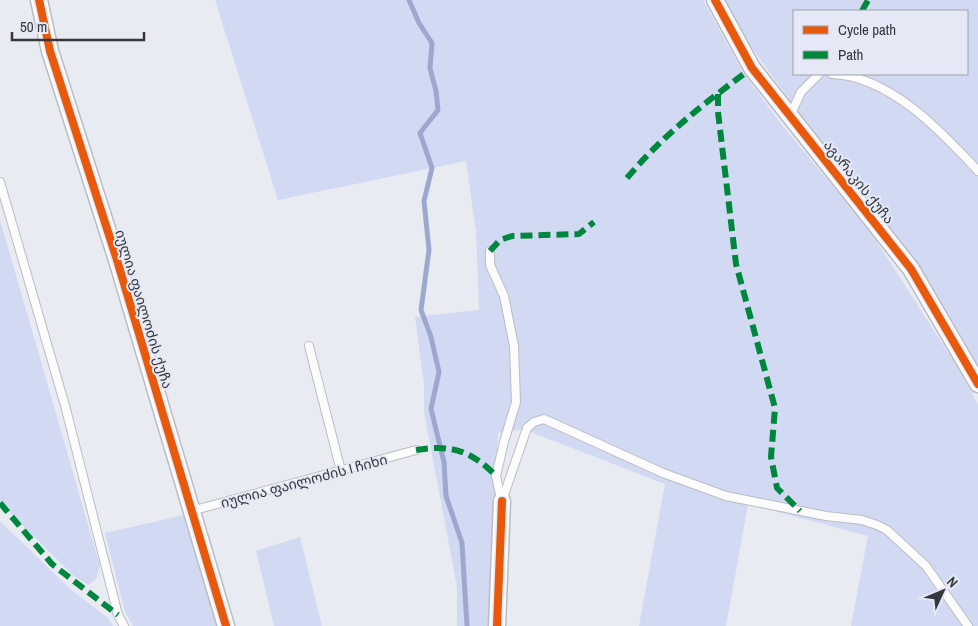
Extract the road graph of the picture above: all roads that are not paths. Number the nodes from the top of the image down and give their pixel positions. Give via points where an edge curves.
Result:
1 (40, 0) edge
2 (715, 0) edge
3 (818, 75) edge
4 (847, 75) edge
5 (790, 116) junction
6 (978, 172) edge
7 (0, 182) edge
8 (490, 251) dead end
9 (309, 346) dead end
10 (978, 384) edge
11 (416, 450) dead end
12 (341, 471) junction
13 (502, 501) junction
14 (192, 511) junction
15 (124, 626) edge
16 (226, 626) edge
17 (498, 626) edge
18 (968, 626) edge

1 - 14 street, იულია ფაილოძის ქუჩა via 50,51
2 - 5 street, აგარაკის ქუჩა via 752,68
3 - 5 lane via 801,92
4 - 6 lane via 876,84 924,117
5 - 10 street, აგარაკის ქუჩა via 911,269
7 - 15 lane via 66,409 118,616
8 - 13 lane via 490,265 504,296 514,346 516,402 496,476
9 - 12 lane
11 - 12 lane, იულია ფაილოძის I ჩიხი
12 - 14 lane, იულია ფაილოძის I ჩიხი
13 - 17 street
13 - 18 lane via 527,428 544,419 663,474 726,496 862,520 887,530 926,566
14 - 16 street, იულია ფაილოძის ქუჩა

